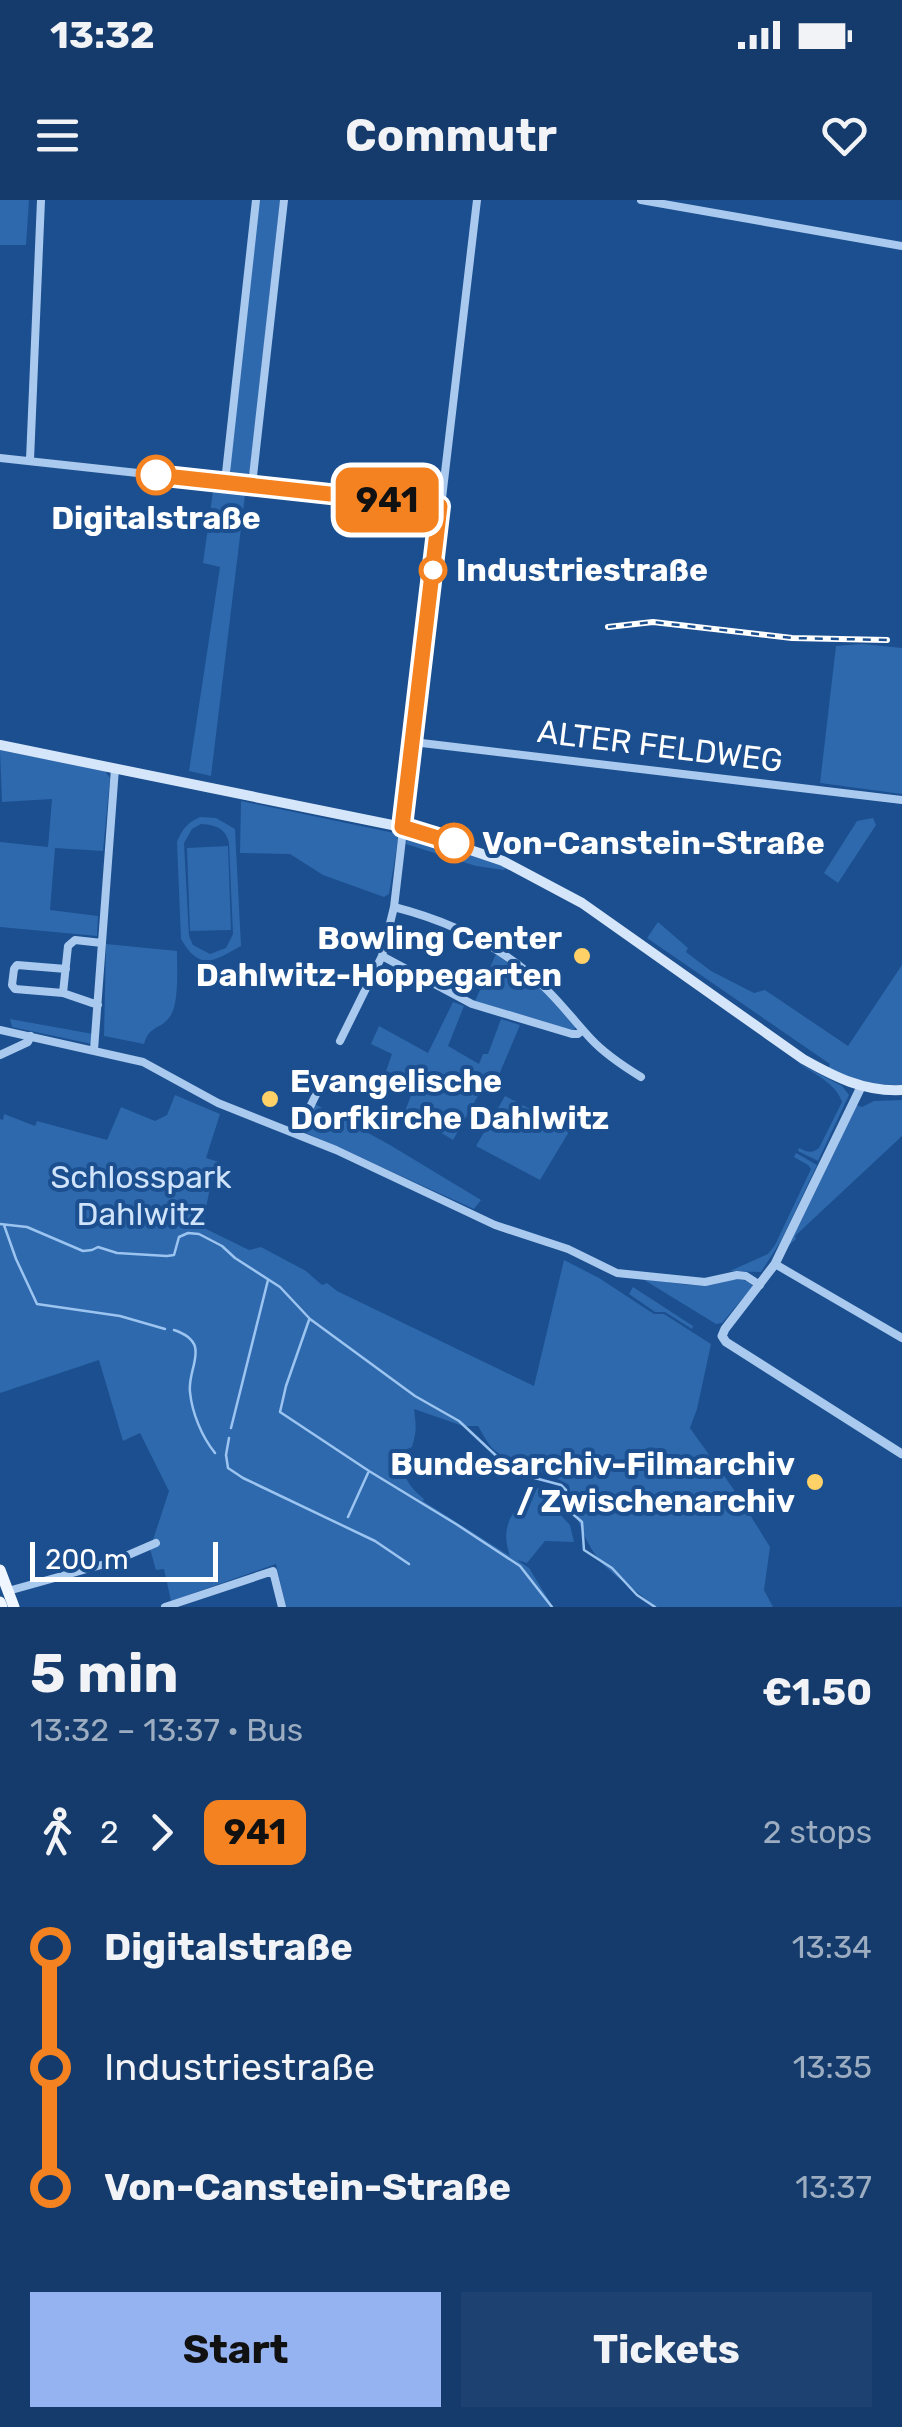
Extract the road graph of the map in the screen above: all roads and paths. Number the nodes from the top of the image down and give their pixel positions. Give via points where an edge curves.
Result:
1 (41, 200) edge
2 (256, 200) edge
3 (284, 200) edge
4 (477, 200) edge
5 (640, 200) edge
6 (902, 246) edge
7 (0, 458) edge
8 (30, 460) junction
9 (225, 482) junction
10 (252, 485) junction
11 (440, 506) junction
12 (413, 742) junction
13 (0, 745) edge
14 (116, 768) junction
15 (902, 800) edge
16 (402, 827) junction
17 (394, 906) junction
18 (102, 943) junction
19 (382, 956) junction
20 (66, 970) junction
21 (63, 993) junction
22 (98, 1005) junction
23 (0, 1030) edge
24 (583, 1030) junction
25 (31, 1036) junction
26 (340, 1041) dead end
27 (94, 1050) junction
28 (0, 1054) edge
29 (641, 1077) dead end
30 (323, 1080) dead end
31 (861, 1087) junction
32 (902, 1090) edge
33 (298, 1134) junction
34 (775, 1264) junction
35 (760, 1285) junction
36 (902, 1338) edge
37 (902, 1454) edge
38 (156, 1543) dead end
39 (0, 1570) edge
40 (8, 1591) junction
41 (14, 1607) edge
42 (165, 1607) edge
43 (282, 1607) edge

1 - 8 street
2 - 9 street
3 - 10 street
4 - 11 street
5 - 6 street
7 - 8 street
8 - 9 street
9 - 10 street
10 - 11 street
11 - 12 street
12 - 15 street, ALTER FELDWEG
12 - 16 street
13 - 14 main road
14 - 16 main road
14 - 18 street
16 - 17 street
16 - 31 main road via 503,861 548,884 802,1059
17 - 19 street
17 - 24 street via 451,925 505,956
18 - 20 street via 75,940
18 - 22 street
19 - 24 street via 490,1010 572,1034
19 - 26 street
20 - 21 street
20 - 21 street via 14,969 15,988
21 - 22 street
22 - 27 street
23 - 25 street
24 - 29 street
25 - 27 street
25 - 28 street
27 - 33 street via 143,1062 218,1103
30 - 33 street
31 - 32 main road
31 - 34 street
33 - 35 street via 617,1273 705,1282 737,1276
34 - 35 street
34 - 36 street
35 - 37 street via 724,1329 726,1342
38 - 40 street
39 - 40 main road
40 - 41 main road
42 - 43 street via 273,1571

